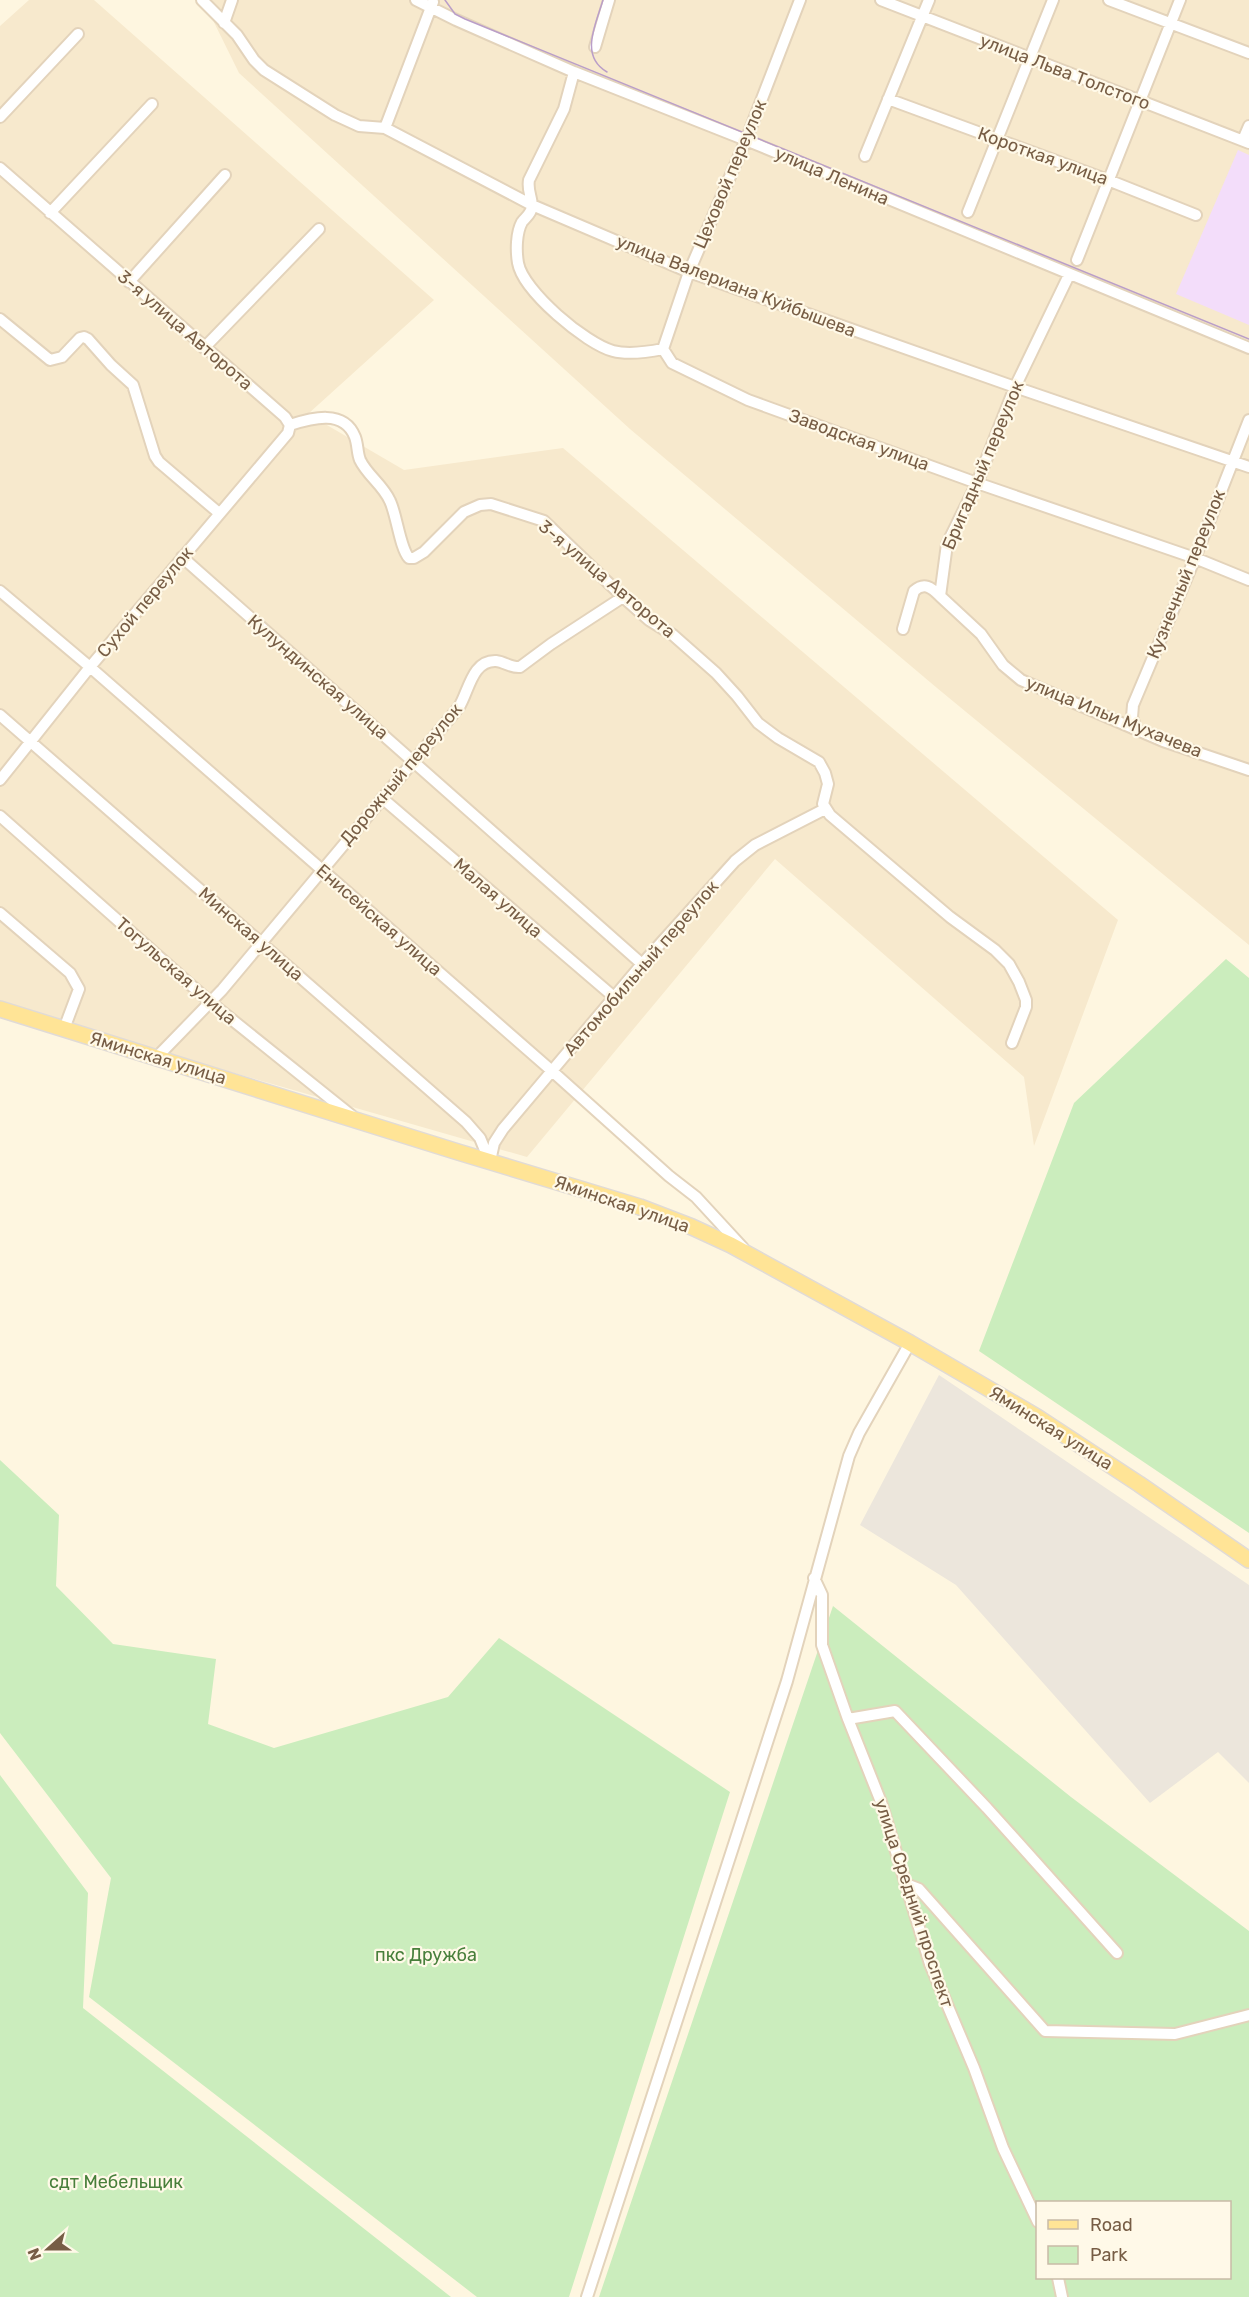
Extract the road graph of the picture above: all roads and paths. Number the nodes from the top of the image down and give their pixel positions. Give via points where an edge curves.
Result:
1 (202, 0) edge
2 (232, 0) edge
3 (416, 0) edge
4 (609, 0) edge
5 (800, 0) edge
6 (881, 0) edge
7 (929, 0) edge
8 (1053, 0) edge
9 (1109, 0) edge
10 (1180, 0) edge
11 (433, 3) edge
12 (922, 17) junction
13 (1171, 22) junction
14 (224, 23) junction
15 (78, 34) dead end
16 (595, 47) dead end
17 (1249, 53) edge
18 (1029, 58) junction
19 (574, 72) junction
20 (888, 99) junction
21 (1141, 102) junction
22 (152, 104) dead end
23 (0, 117) edge
24 (1249, 126) edge
25 (385, 128) junction
26 (996, 138) junction
27 (746, 140) junction
28 (1246, 142) edge
29 (865, 156) dead end
30 (0, 168) edge
31 (225, 175) dead end
32 (1108, 180) junction
33 (532, 205) junction
34 (968, 212) dead end
35 (50, 213) junction
36 (1196, 215) dead end
37 (319, 229) dead end
38 (1077, 260) dead end
39 (689, 272) junction
40 (1069, 275) junction
41 (129, 282) junction
42 (0, 319) edge
43 (204, 348) junction
44 (1249, 348) edge
45 (663, 349) junction
46 (1015, 387) junction
47 (1249, 420) edge
48 (290, 425) junction
49 (1232, 461) junction
50 (1249, 467) edge
51 (977, 483) junction
52 (219, 513) junction
53 (182, 557) junction
54 (1195, 558) junction
55 (1249, 580) edge
56 (0, 591) edge
57 (940, 596) junction
58 (623, 597) junction
59 (903, 629) dead end
60 (90, 667) junction
61 (0, 716) edge
62 (1136, 729) junction
63 (30, 742) junction
64 (413, 761) junction
65 (1249, 770) edge
66 (0, 780) edge
67 (382, 798) junction
68 (825, 808) junction
69 (0, 816) edge
70 (321, 870) junction
71 (0, 914) edge
72 (261, 943) junction
73 (642, 964) junction
74 (614, 997) junction
75 (210, 1002) junction
76 (0, 1009) edge
77 (64, 1029) junction
78 (1012, 1043) dead end
79 (156, 1058) junction
80 (552, 1071) junction
81 (358, 1121) junction
82 (490, 1162) junction
83 (750, 1256) junction
84 (910, 1343) junction
85 (1249, 1560) edge
86 (814, 1578) junction
87 (848, 1719) junction
88 (906, 1884) junction
89 (1117, 1953) dead end
90 (1249, 2015) edge
91 (1036, 2218) edge
92 (1058, 2279) edge
93 (587, 2297) edge
94 (1062, 2297) edge

1 - 14 street, улица Валериана Куйбышева
2 - 14 street
3 - 11 street, улица Ленина
4 - 16 street
5 - 27 street, Цеховой переулок
6 - 12 street, улица Льва Толстого
7 - 12 street
8 - 18 street
9 - 13 street
10 - 13 street
11 - 19 street, улица Ленина via 456,20
11 - 25 street
12 - 18 street, улица Льва Толстого
12 - 20 street
13 - 17 street
13 - 21 street
14 - 25 street, улица Валериана Куйбышева via 264,70 335,115 359,126
15 - 23 street
18 - 21 street, улица Льва Толстого
18 - 26 street
19 - 27 street, улица Ленина
19 - 33 street via 564,109 530,180
20 - 26 street, Короткая улица
20 - 29 street
21 - 28 street, улица Льва Толстого
21 - 32 street
22 - 35 street
24 - 28 street
25 - 33 street, улица Валериана Куйбышева
26 - 32 street, Короткая улица
26 - 34 street
27 - 39 street, Цеховой переулок
27 - 40 street, улица Ленина
30 - 35 street, 3-я улица Авторота
31 - 41 street
32 - 36 street, Короткая улица
32 - 38 street
33 - 39 street, улица Валериана Куйбышева
33 - 45 street via 520,228 518,251 520,272 539,298 591,341 618,352
35 - 41 street, 3-я улица Авторота
37 - 43 street
39 - 45 street, Цеховой переулок
39 - 46 street, улица Валериана Куйбышева
40 - 44 street, улица Ленина
40 - 46 street, Бригадный переулок
41 - 43 street, 3-я улица Авторота
42 - 52 street via 50,360 62,357 80,338 86,338 133,385 159,462
43 - 48 street, 3-я улица Авторота
45 - 51 street, Заводская улица via 672,363 729,392
46 - 49 street, улица Валериана Куйбышева
46 - 51 street, Бригадный переулок
47 - 49 street, Кузнечный переулок
48 - 52 street, Сухой переулок via 288,433
48 - 58 street, 3-я улица Авторота via 327,417 350,429 361,463 390,501 409,558 424,552 464,512 491,504 544,521
49 - 50 street, улица Валериана Куйбышева
49 - 54 street, Кузнечный переулок
51 - 54 street, Заводская улица
51 - 57 street, Бригадный переулок via 947,544
52 - 53 street, Сухой переулок
53 - 60 street, Сухой переулок
53 - 64 street, Кулундинская улица
54 - 55 street, Заводская улица
54 - 62 street, Кузнечный переулок via 1133,705
56 - 60 street, Енисейская улица
57 - 59 street via 926,586 917,588 911,596
57 - 62 street, улица Ильи Мухачева via 981,634 1016,676
58 - 64 street, Дорожный переулок via 520,667 494,661 481,665 459,707
58 - 68 street, 3-я улица Авторота via 716,673 765,729 819,762 828,784
60 - 63 street, Сухой переулок
60 - 70 street, Енисейская улица
61 - 63 street, Минская улица
62 - 65 street, улица Ильи Мухачева
63 - 66 street, Сухой переулок
63 - 72 street, Минская улица
64 - 67 street, Дорожный переулок
64 - 73 street, Кулундинская улица
67 - 70 street, Дорожный переулок
67 - 74 street, Малая улица
68 - 73 street, Автомобильный переулок via 747,850
68 - 78 street via 1009,964 1026,1000
69 - 75 street, Тогульская улица
70 - 72 street, Дорожный переулок
70 - 80 street, Енисейская улица
71 - 77 street via 78,984
72 - 75 street, Дорожный переулок
72 - 82 street, Минская улица via 466,1122 480,1138
73 - 74 street, Автомобильный переулок
74 - 80 street, Автомобильный переулок
75 - 79 street, Дорожный переулок
75 - 81 street, Тогульская улица
76 - 77 main road, Яминская улица
77 - 79 main road, Яминская улица
79 - 81 main road, Яминская улица
80 - 82 street, Автомобильный переулок via 499,1135
80 - 83 street, Енисейская улица via 696,1197
81 - 82 main road, Яминская улица
82 - 83 main road, Яминская улица via 640,1207
83 - 84 main road, Яминская улица
84 - 85 main road, Яминская улица via 1046,1423
84 - 86 street via 849,1456
86 - 87 street, улица Средний проспект via 822,1594 822,1645
86 - 93 street via 787,1681
87 - 88 street, улица Средний проспект via 881,1802
87 - 89 street via 896,1711
88 - 90 street via 920,1889 1045,2031 1175,2034
88 - 91 street, улица Средний проспект via 930,1964 1003,2148
92 - 94 street

